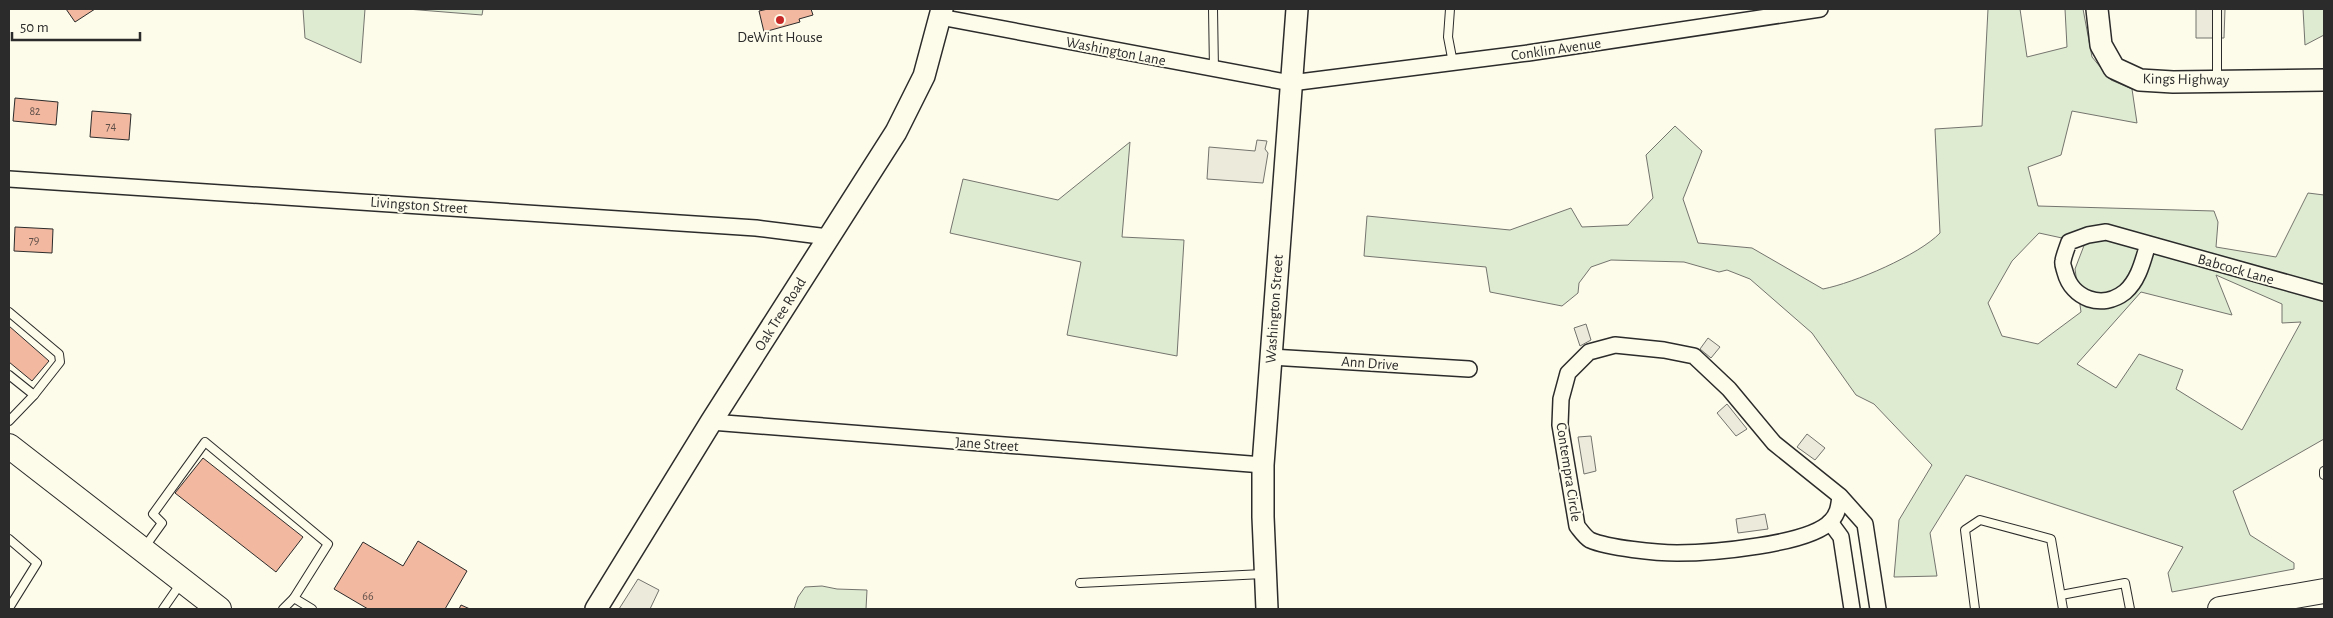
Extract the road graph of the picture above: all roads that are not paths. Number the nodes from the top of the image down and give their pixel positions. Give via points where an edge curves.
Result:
1 (1213, 9) edge
2 (1297, 9) edge
3 (1450, 9) edge
4 (1820, 9) edge
5 (2097, 9) edge
6 (2217, 9) edge
7 (941, 13) edge
8 (1771, 13) edge
9 (1453, 63) junction
10 (1214, 70) junction
11 (2324, 80) edge
12 (2217, 81) junction
13 (1291, 83) junction
14 (9, 179) edge
15 (828, 237) junction
16 (2148, 244) junction
17 (2324, 293) edge
18 (9, 312) edge
19 (1271, 357) junction
20 (1469, 369) dead end
21 (9, 375) edge
22 (34, 395) junction
23 (9, 421) edge
24 (711, 422) junction
25 (9, 446) edge
26 (1264, 465) junction
27 (1840, 496) junction
28 (1830, 522) junction
29 (9, 539) edge
30 (143, 550) junction
31 (1265, 574) junction
32 (182, 581) junction
33 (1080, 583) dead end
34 (2324, 591) edge
35 (2061, 595) junction
36 (294, 598) junction
37 (9, 608) edge
38 (163, 609) edge
39 (219, 609) edge
40 (283, 609) edge
41 (312, 609) edge
42 (596, 609) edge
43 (1267, 609) edge
44 (1852, 609) edge
45 (1878, 609) edge
46 (1975, 609) edge
47 (2063, 609) edge
48 (2130, 609) edge
49 (2220, 609) edge

1 - 10 lane
2 - 13 street, Washington Street
3 - 9 lane via 1448,37
4 - 8 street, Conklin Avenue
5 - 12 street, Kings Highway via 2101,45 2114,68 2140,80
6 - 12 lane
7 - 10 street, Washington Lane
7 - 15 street, Oak Tree Road via 924,76 912,103
8 - 9 street, Conklin Avenue
9 - 13 street, Conklin Avenue
10 - 13 street, Washington Lane
11 - 12 street, Kings Highway
13 - 19 street, Washington Street
14 - 15 street, Livingston Street via 756,228
15 - 24 street, Oak Tree Road
16 - 16 street, Babcock Lane via 2106,232 2070,242 2062,262 2068,281 2084,298 2095,302 2108,300 2125,291 2140,272
16 - 17 street, Babcock Lane
18 - 22 lane via 59,354 60,362
19 - 20 street, Ann Drive
19 - 26 street, Washington Street
21 - 22 lane
22 - 23 lane
24 - 26 street, Jane Street
24 - 42 street, Oak Tree Road
25 - 30 main road
26 - 31 street, Washington Street
27 - 28 street via 1838,511
27 - 28 street, Contempra Circle via 1774,443 1729,388 1694,356 1615,345 1589,352 1568,373 1561,399 1560,425 1577,526 1588,539 1606,545 1675,553 1740,549 1799,538
27 - 45 street, Contempra Circle via 1865,524
28 - 44 street via 1841,537
29 - 37 lane via 38,562
30 - 32 main road
30 - 36 lane via 162,523 153,514 205,442 328,544
31 - 33 lane
31 - 43 street, Washington Street
32 - 38 lane
32 - 39 main road
34 - 49 main road
35 - 46 lane via 2051,539 1980,520 1965,530
35 - 47 lane
35 - 48 lane via 2125,583
36 - 40 lane
36 - 41 lane

